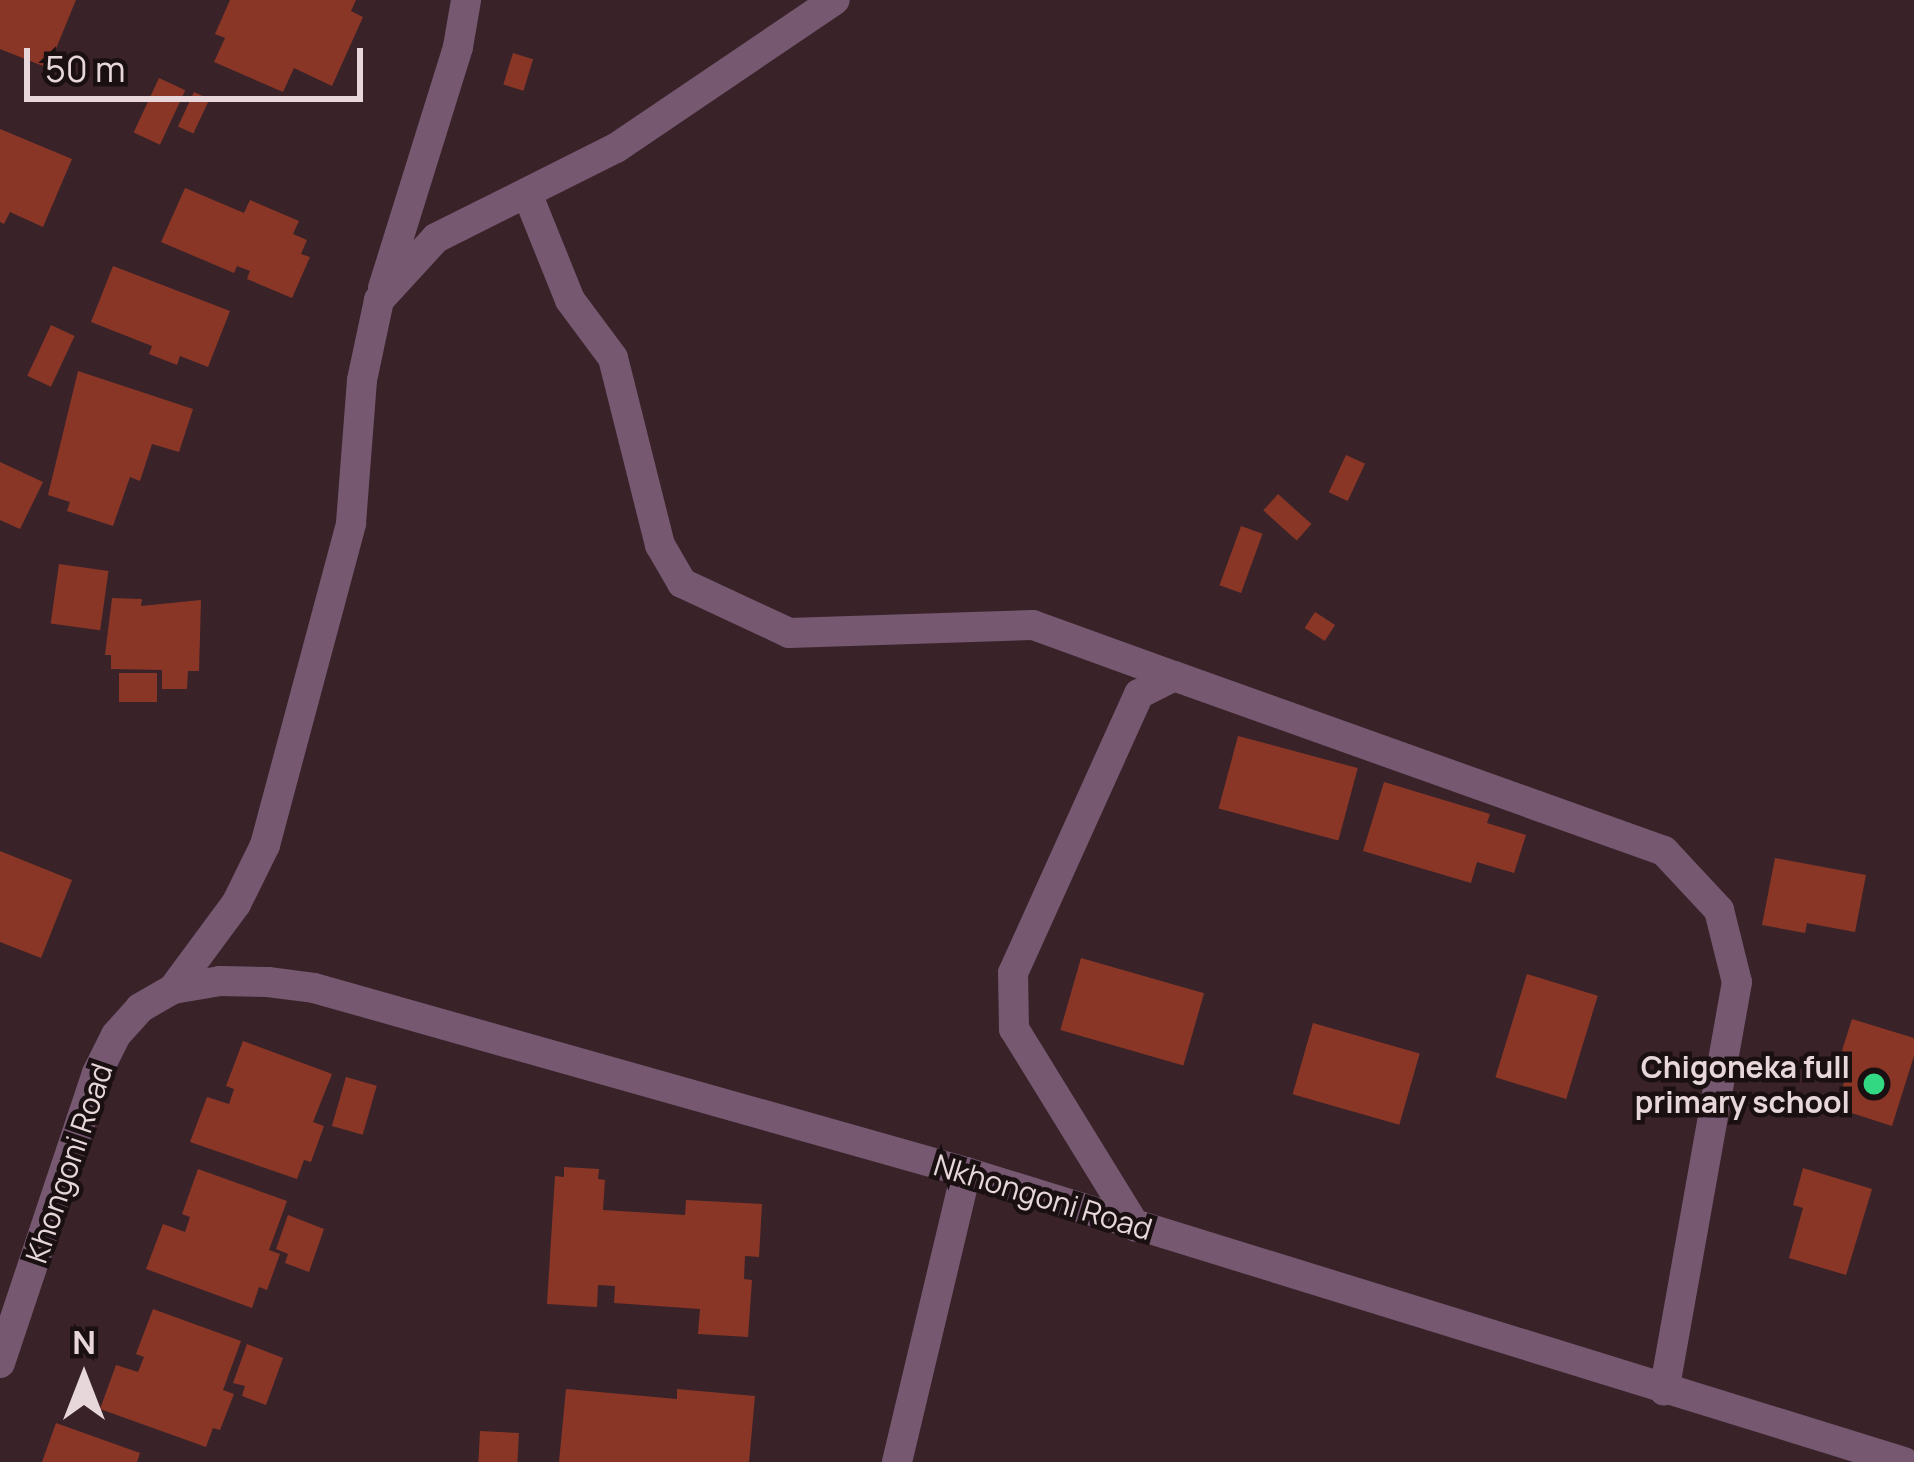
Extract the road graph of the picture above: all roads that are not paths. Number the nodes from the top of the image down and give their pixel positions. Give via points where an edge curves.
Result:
1 (466, 0) edge
2 (835, 0) edge
3 (527, 193) junction
4 (379, 300) junction
5 (1174, 676) junction
6 (173, 989) junction
7 (966, 1172) junction
8 (1136, 1227) junction
9 (0, 1363) edge
10 (1664, 1391) junction
11 (1846, 1454) edge
12 (897, 1462) edge
13 (1904, 1462) edge

1 - 4 street
2 - 3 street via 616,148
3 - 4 street via 436,238
3 - 5 street via 570,300 613,358 660,545 682,584 789,633 1033,626
4 - 6 street via 362,380 351,523 265,845 236,904
5 - 8 street via 1139,694 1012,973 1014,1029
5 - 10 street via 1664,851 1719,910 1737,982
6 - 7 street, Nkhongoni Road via 220,981 314,988
6 - 9 street, Khongoni Road via 140,1008 98,1073
7 - 8 street, Nkhongoni Road
7 - 12 street
8 - 10 street, Nkhongoni Road
10 - 11 street, Nkhongoni Road
11 - 13 street, Nkhongoni Road

